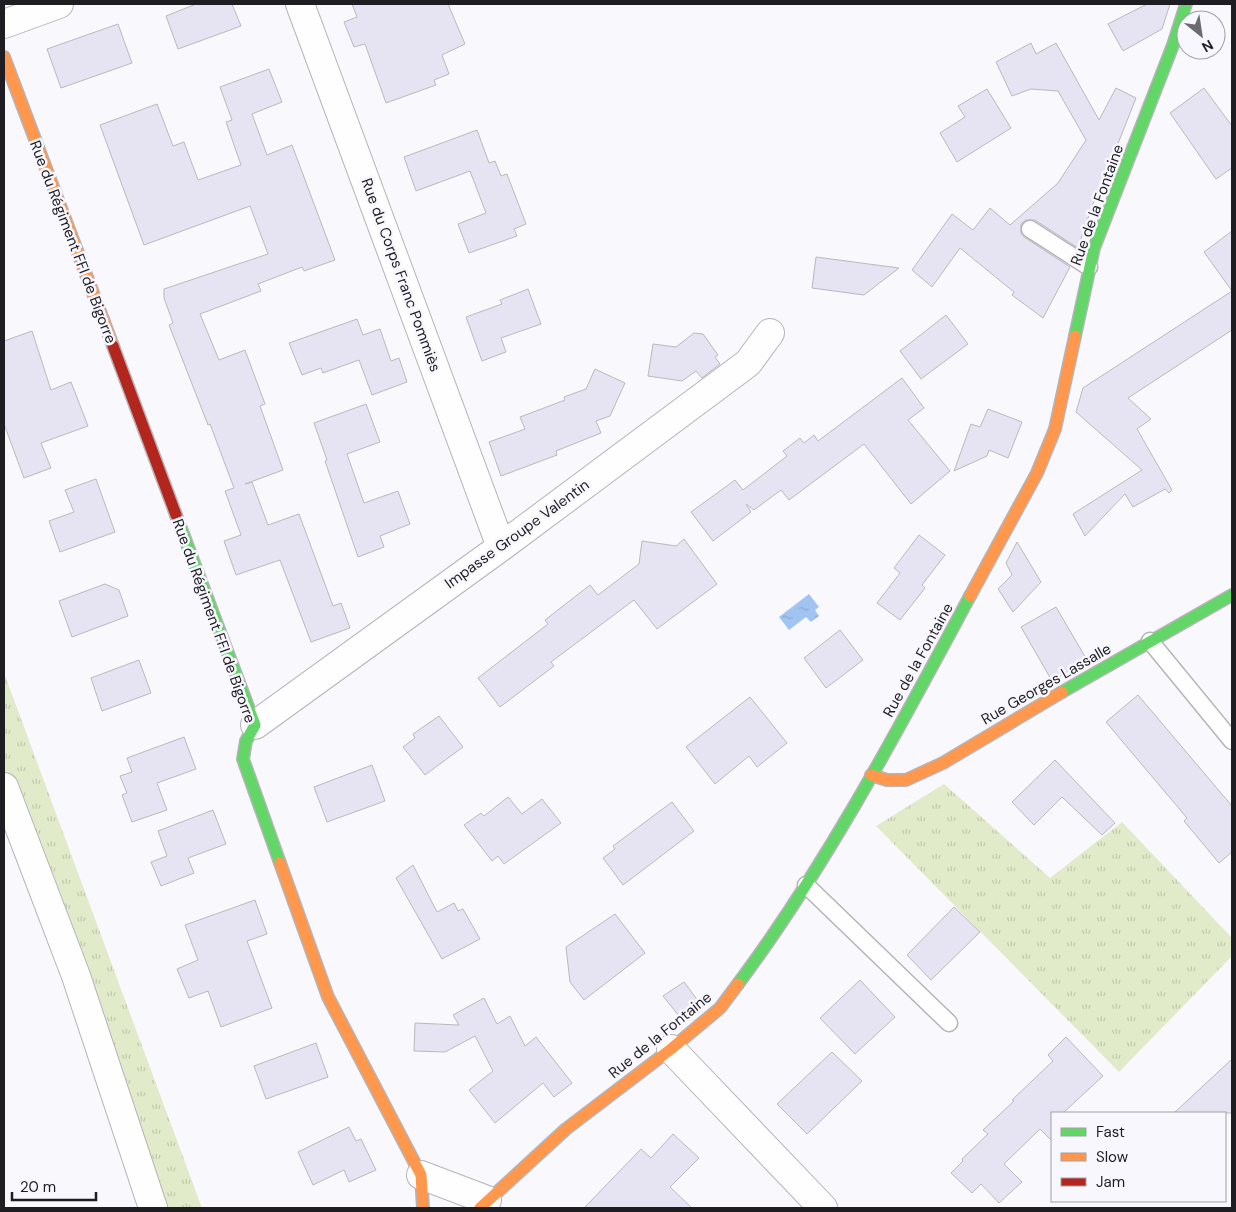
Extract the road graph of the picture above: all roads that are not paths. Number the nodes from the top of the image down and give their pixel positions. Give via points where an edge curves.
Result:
1 (59, 4) edge
2 (300, 4) edge
3 (1186, 4) edge
4 (4, 24) edge
5 (4, 58) edge
6 (1030, 229) dead end
7 (1089, 267) junction
8 (770, 333) dead end
9 (501, 547) junction
10 (1232, 594) edge
11 (1150, 641) junction
12 (255, 725) junction
13 (1232, 741) edge
14 (871, 775) junction
15 (4, 787) edge
16 (806, 885) junction
17 (949, 1023) dead end
18 (671, 1049) junction
19 (421, 1175) junction
20 (483, 1204) edge
21 (153, 1208) edge
22 (423, 1208) edge
23 (823, 1208) edge

1 - 4 street
2 - 9 street, Rue du Corps Franc Pommiès
3 - 7 street, Rue de la Fontaine
5 - 12 street, Rue du Régiment FFI de Bigorre
6 - 7 lane
7 - 14 street, Rue de la Fontaine via 1055,429 1037,473
8 - 9 street, Impasse Groupe Valentin via 748,363
9 - 12 street, Impasse Groupe Valentin
10 - 11 street, Rue Georges Lassalle
11 - 13 lane
11 - 14 street, Rue Georges Lassalle via 906,780 887,780
12 - 19 street, Rue du Régiment FFI de Bigorre via 246,740 243,759 328,997
14 - 16 street, Rue de la Fontaine
15 - 21 street via 76,976
16 - 17 lane
16 - 18 street, Rue de la Fontaine via 772,938 720,1008
18 - 20 street, Rue de la Fontaine via 566,1129
18 - 23 street
19 - 20 street
19 - 22 street, Rue du Régiment FFI de Bigorre

